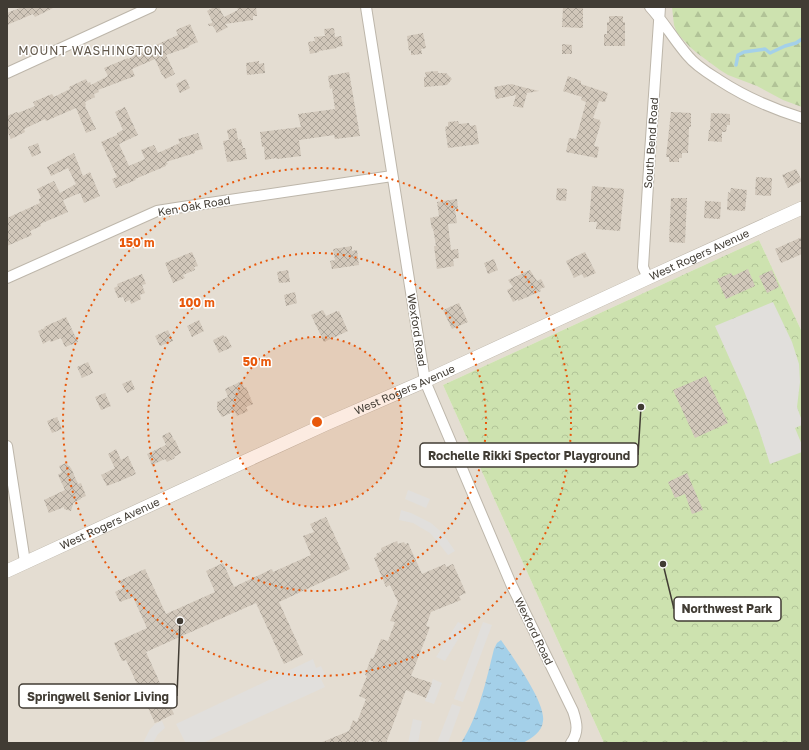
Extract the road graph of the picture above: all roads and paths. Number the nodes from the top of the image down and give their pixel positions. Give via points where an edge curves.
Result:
1 (151, 7) edge
2 (366, 7) edge
3 (650, 7) edge
4 (660, 7) edge
5 (660, 18) junction
6 (7, 73) edge
7 (802, 118) edge
8 (392, 176) junction
9 (802, 208) edge
10 (7, 278) edge
11 (648, 278) junction
12 (425, 381) junction
13 (7, 446) edge
14 (25, 562) junction
15 (7, 571) edge
16 (571, 743) edge

1 - 6 street
2 - 8 street, Wexford Road
3 - 5 street
4 - 5 street, South Bend Road
5 - 7 street via 688,56 705,72 750,98
5 - 11 street, South Bend Road via 643,267
8 - 10 street, Ken Oak Road via 157,211
8 - 12 street, Wexford Road
9 - 11 street, West Rogers Avenue
11 - 12 street, West Rogers Avenue
12 - 14 street, West Rogers Avenue
12 - 16 street, Wexford Road via 511,584 573,711 577,730
13 - 14 street
14 - 15 street, West Rogers Avenue

